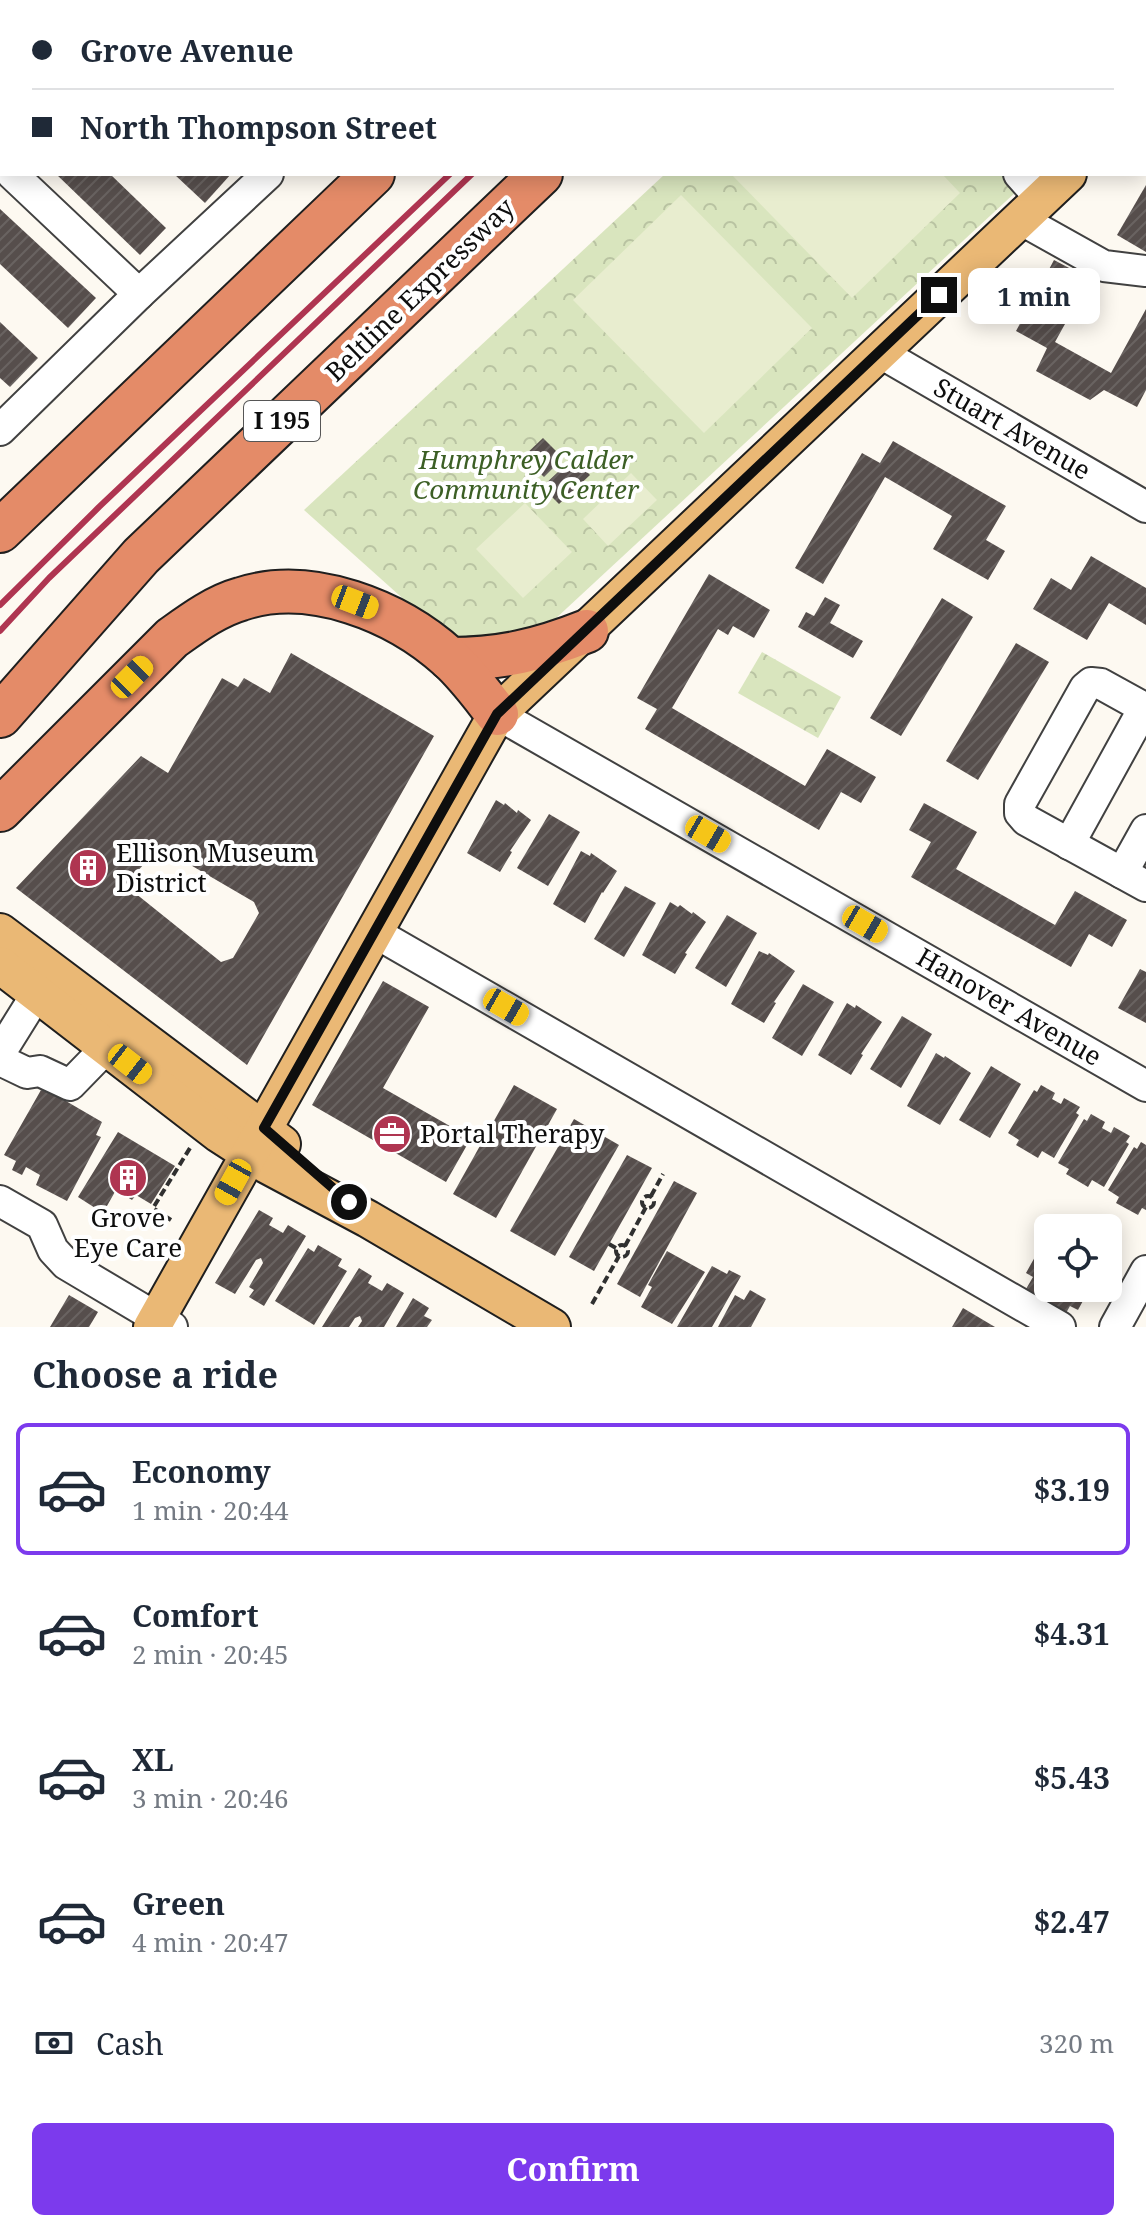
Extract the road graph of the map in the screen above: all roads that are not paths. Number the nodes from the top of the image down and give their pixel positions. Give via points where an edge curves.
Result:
1 (14, 176) edge
2 (266, 176) edge
3 (371, 176) edge
4 (539, 176) edge
5 (1064, 176) edge
6 (1027, 197) edge
7 (1146, 271) edge
8 (139, 294) junction
9 (879, 352) junction
10 (3, 422) edge
11 (1146, 507) edge
12 (0, 531) edge
13 (587, 631) junction
14 (450, 659) junction
15 (1145, 709) edge
16 (497, 714) junction
17 (0, 716) edge
18 (0, 810) edge
19 (1146, 830) edge
20 (1069, 844) junction
21 (1134, 879) edge
22 (0, 932) edge
23 (374, 932) junction
24 (0, 965) edge
25 (44, 982) junction
26 (107, 1047) junction
27 (0, 1053) edge
28 (0, 1060) edge
29 (1146, 1086) edge
30 (257, 1141) junction
31 (0, 1201) edge
32 (1146, 1271) edge
33 (160, 1324) edge
34 (552, 1327) edge
35 (1060, 1327) edge
36 (1115, 1327) edge

1 - 8 street
2 - 8 street
3 - 12 highway
4 - 17 highway, Beltline Expressway / I 195 via 141,556
5 - 6 main road
6 - 7 street via 1104,266
6 - 9 main road
8 - 10 street
9 - 11 street, Stuart Avenue
9 - 13 main road
13 - 14 highway via 489,659
13 - 16 main road
14 - 16 highway
14 - 18 highway via 392,617 355,602 273,592 239,599 172,638
15 - 20 street
15 - 20 street via 1101,684 1085,688 1020,804 1026,820
16 - 23 main road
16 - 29 street, Hanover Avenue
19 - 21 street
20 - 21 street
22 - 25 main road
23 - 30 main road
23 - 35 street
24 - 25 main road
25 - 26 main road
25 - 27 street
25 - 30 main road
26 - 28 street via 70,1085
26 - 30 main road via 219,1134
30 - 33 main road
30 - 34 main road via 368,1219
31 - 33 street via 42,1225 66,1264
32 - 36 street

